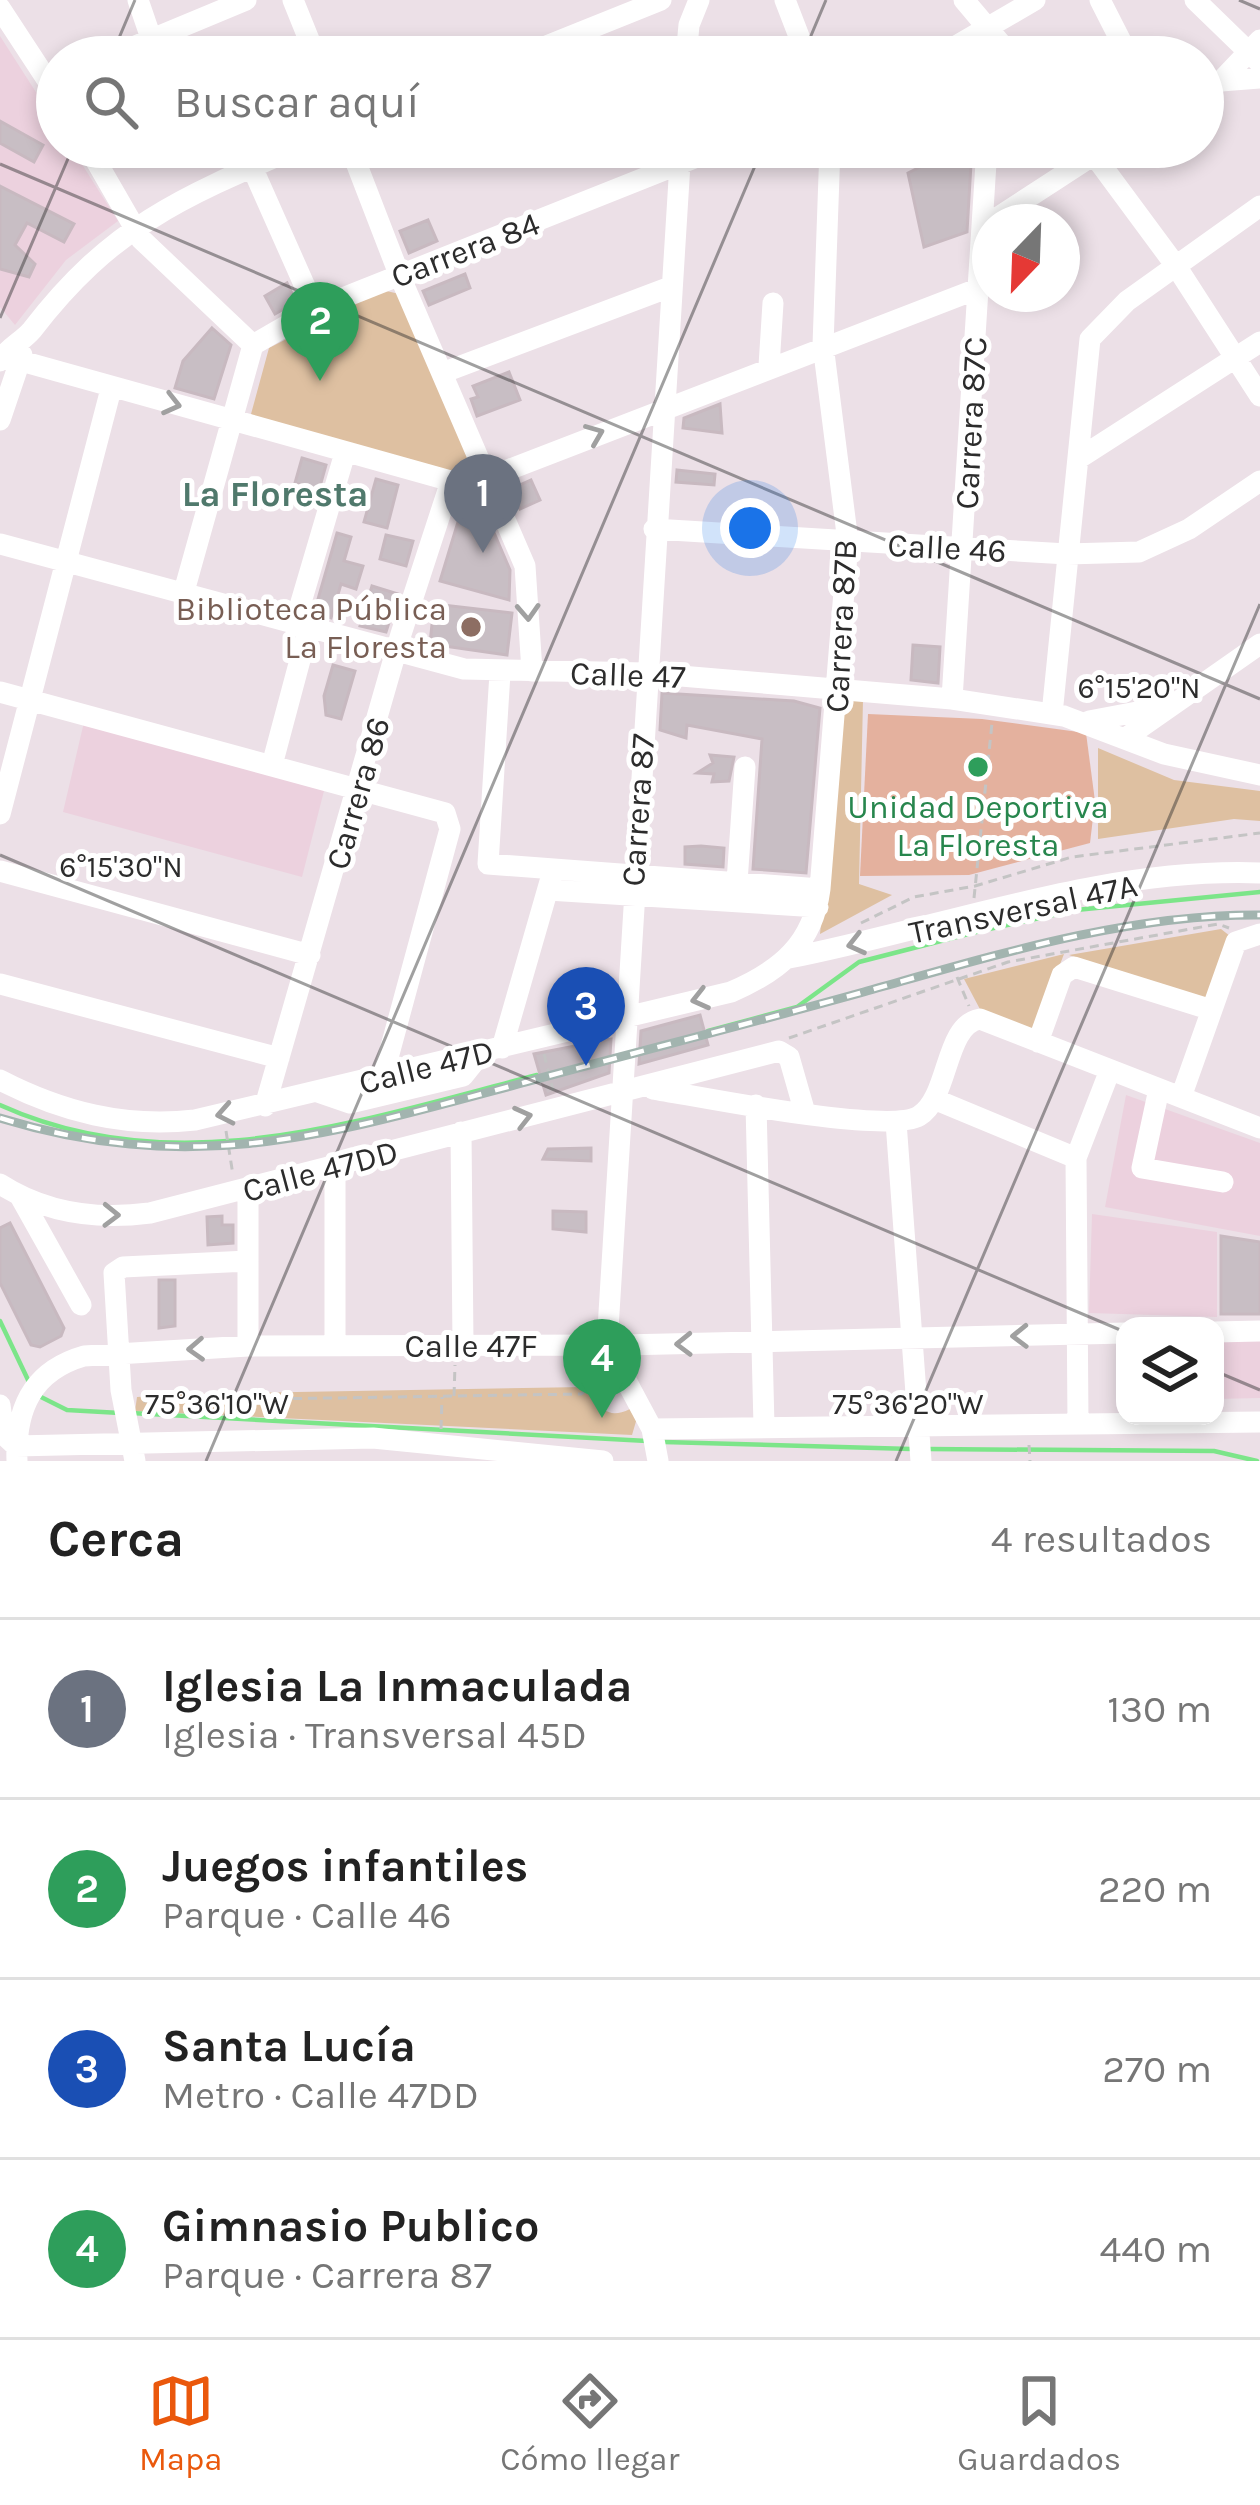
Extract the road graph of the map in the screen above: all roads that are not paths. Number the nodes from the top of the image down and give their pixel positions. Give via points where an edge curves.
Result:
1 (138, 0) edge
2 (245, 0) edge
3 (293, 0) edge
4 (699, 0) edge
5 (785, 0) edge
6 (964, 0) edge
7 (1035, 0) edge
8 (1100, 0) edge
9 (1195, 0) edge
10 (652, 4) edge
11 (0, 8) edge
12 (689, 25) junction
13 (150, 36) edge
14 (156, 36) edge
15 (308, 36) edge
16 (572, 36) edge
17 (688, 36) edge
18 (799, 36) edge
19 (992, 36) edge
20 (1010, 36) edge
21 (1118, 36) edge
22 (1256, 50) edge
23 (36, 60) edge
24 (1224, 76) edge
25 (1260, 78) edge
26 (1224, 84) edge
27 (100, 168) edge
28 (250, 168) edge
29 (252, 168) edge
30 (358, 168) edge
31 (652, 168) edge
32 (680, 168) edge
33 (829, 168) edge
34 (986, 168) edge
35 (1068, 168) edge
36 (1109, 168) edge
37 (984, 204) edge
38 (1016, 204) edge
39 (1260, 206) edge
40 (134, 225) junction
41 (1176, 266) junction
42 (399, 274) junction
43 (670, 287) junction
44 (972, 291) edge
45 (773, 304) dead end
46 (316, 309) junction
47 (976, 312) edge
48 (1260, 342) edge
49 (823, 345) junction
50 (253, 346) junction
51 (8, 356) edge
52 (1234, 360) junction
53 (769, 366) junction
54 (442, 373) junction
55 (111, 389) junction
56 (1260, 396) edge
57 (664, 407) junction
58 (0, 420) edge
59 (236, 421) junction
60 (345, 453) junction
61 (1078, 459) junction
62 (487, 478) junction
63 (1260, 481) edge
64 (452, 482) junction
65 (654, 529) junction
66 (848, 542) junction
67 (0, 544) edge
68 (963, 546) junction
69 (1067, 554) junction
70 (68, 563) junction
71 (183, 595) junction
72 (301, 628) junction
73 (1260, 644) edge
74 (396, 653) junction
75 (532, 671) junction
76 (500, 673) junction
77 (645, 673) junction
78 (837, 686) junction
79 (0, 692) edge
80 (952, 699) junction
81 (32, 701) junction
82 (1165, 706) junction
83 (1052, 714) junction
84 (1085, 722) junction
85 (1127, 737) junction
86 (272, 765) junction
87 (745, 767) dead end
88 (1260, 776) edge
89 (359, 789) junction
90 (0, 814) edge
91 (0, 871) edge
92 (1260, 873) edge
93 (550, 880) junction
94 (737, 882) junction
95 (632, 884) junction
96 (819, 898) junction
97 (1245, 938) edge
98 (310, 955) junction
99 (788, 958) junction
100 (0, 984) edge
101 (1212, 1010) junction
102 (623, 1018) junction
103 (1038, 1042) junction
104 (493, 1049) junction
105 (279, 1058) junction
106 (1110, 1070) junction
107 (383, 1076) junction
108 (0, 1079) edge
109 (1159, 1089) junction
110 (632, 1090) junction
111 (318, 1092) junction
112 (1181, 1097) junction
113 (934, 1099) junction
114 (756, 1105) junction
115 (265, 1106) junction
116 (805, 1113) junction
117 (896, 1122) junction
118 (1259, 1124) edge
119 (461, 1132) junction
120 (1076, 1158) junction
121 (335, 1166) junction
122 (1223, 1182) dead end
123 (0, 1184) edge
124 (248, 1190) junction
125 (20, 1196) junction
126 (248, 1261) junction
127 (81, 1305) dead end
128 (1260, 1331) edge
129 (1224, 1332) edge
130 (1116, 1333) edge
131 (1075, 1334) junction
132 (914, 1338) junction
133 (761, 1342) junction
134 (335, 1345) junction
135 (459, 1345) junction
136 (607, 1345) junction
137 (248, 1346) junction
138 (119, 1352) junction
139 (0, 1406) edge
140 (1078, 1422) junction
141 (1260, 1422) edge
142 (764, 1426) junction
143 (919, 1429) junction
144 (349, 1438) junction
145 (132, 1445) edge
146 (655, 1446) edge
147 (19, 1447) edge
148 (414, 1450) edge
149 (202, 1451) edge
150 (486, 1455) edge
151 (572, 1460) edge
152 (348, 1461) edge
153 (603, 1461) edge
154 (921, 1461) edge

1 - 13 street
2 - 14 street
3 - 15 street
4 - 12 street
5 - 18 street
6 - 19 street
7 - 20 street
8 - 21 street
9 - 22 street
10 - 12 street
10 - 16 street
11 - 23 street
12 - 17 street
22 - 24 street
25 - 26 street
27 - 40 street
28 - 40 street
29 - 46 street
30 - 42 street
31 - 42 street, Carrera 84
32 - 43 street, Carrera 87
33 - 49 street, Carrera 87B
34 - 37 street, Carrera 87C
35 - 38 street
36 - 41 street
39 - 41 street
40 - 50 street
40 - 51 street via 71,279
41 - 52 street
41 - 61 street via 1103,320 1084,360
42 - 46 street, Carrera 84
42 - 54 street
43 - 54 street
43 - 57 street, Carrera 87
44 - 49 street
45 - 53 street
46 - 50 street, Carrera 84
47 - 68 street, Carrera 87C
48 - 52 street
49 - 53 street
49 - 66 street, Carrera 87B
50 - 59 street
51 - 55 street
51 - 58 street
52 - 56 street
52 - 61 street
53 - 57 street
54 - 62 street
55 -> 59 street
55 - 70 street
62 -> 57 street
57 - 65 street, Carrera 87
59 - 60 street
59 - 71 street
60 - 64 street
60 - 72 street
61 - 69 street
62 - 64 street
62 -> 75 street via 525,566
63 - 69 street, Calle 46 via 1166,542 1139,552
64 - 74 street, Carrera 86
65 - 66 street, Calle 46
65 - 77 street, Carrera 87
66 - 68 street, Calle 46
66 - 78 street, Carrera 87B
67 - 70 street, Calle 47
68 - 69 street, Calle 46
68 - 80 street, Carrera 87C
69 - 83 street
70 - 71 street, Calle 47
70 - 81 street
71 - 72 street, Calle 47
72 - 74 street, Calle 47
72 - 86 street
73 - 82 street
74 - 76 street, Calle 47
74 - 89 street, Carrera 86
75 - 76 street, Calle 47
75 - 77 street, Calle 47
76 - 93 street via 488,864
77 - 78 street, Calle 47
77 - 95 street, Carrera 87
78 - 80 street, Calle 47
78 - 96 street, Carrera 87B
79 - 81 street
80 - 83 street, Calle 47
81 - 86 street
81 - 90 street
82 - 84 street
82 - 85 street
83 - 84 street, Calle 47
84 - 85 street, Calle 47
85 - 88 street, Calle 47
86 - 89 street
87 - 94 street
89 - 98 street, Carrera 86
89 - 107 street via 445,813 450,830
91 - 98 street
92 -> 99 street, Transversal 47A via 1127,883
93 - 95 street
93 - 104 street
94 - 95 street
94 - 96 street
95 - 96 street
95 - 102 street, Carrera 87
96 - 99 street, Calle 47D via 810,931
97 - 101 street
98 - 105 street, Carrera 86
99 -> 102 street, Calle 47D via 731,992
100 - 105 street
101 - 103 street via 1080,967 1062,975
101 - 112 street
102 - 104 street, Calle 47D
102 - 110 street, Carrera 87
103 - 106 street
103 - 113 street via 983,1021 964,1029
104 - 107 street, Calle 47D
104 - 111 street via 463,1076 350,1103
105 - 115 street, Carrera 86
106 - 109 street
106 - 120 street
107 - 111 street, Calle 47D
115 -> 108 street, Calle 47D via 137,1122 75,1112
109 - 112 street
109 - 122 street via 1142,1168
110 - 114 street, Calle 47DD
110 - 116 street, Calle 47DD via 782,1051
119 -> 110 street, Calle 47DD
110 - 136 street, Carrera 87
111 - 115 street, Calle 47D
112 - 118 street
113 - 117 street via 919,1116
113 - 120 street
114 - 116 street, Calle 47DD
114 - 133 street
116 - 117 street, Calle 47DD
117 - 132 street
119 - 121 street, Calle 47DD
119 - 135 street
120 - 131 street
121 - 124 street, Calle 47DD
121 - 134 street
123 - 125 street, Calle 47DD
125 -> 124 street, Calle 47DD via 110,1217
124 - 126 street
125 - 127 street
126 - 137 street
126 - 138 street via 117,1269
128 - 129 street
130 - 131 street, Calle 47F
131 -> 132 street, Calle 47F
131 - 140 street
132 - 133 street, Calle 47F
132 - 143 street
133 -> 136 street, Calle 47F
133 - 142 street
134 - 135 street, Calle 47F
134 - 137 street, Calle 47F
135 - 136 street, Calle 47F
136 - 146 street
137 -> 138 street, Calle 47F
138 - 145 street
138 - 147 street, Calle 47F via 61,1363 31,1389
139 - 147 street
140 - 141 street
140 - 143 street
142 - 143 street
142 - 146 street
143 - 154 street
144 - 148 street
144 - 149 street
144 - 152 street
145 - 147 street
145 - 149 street
148 - 150 street
150 - 151 street
151 - 153 street

